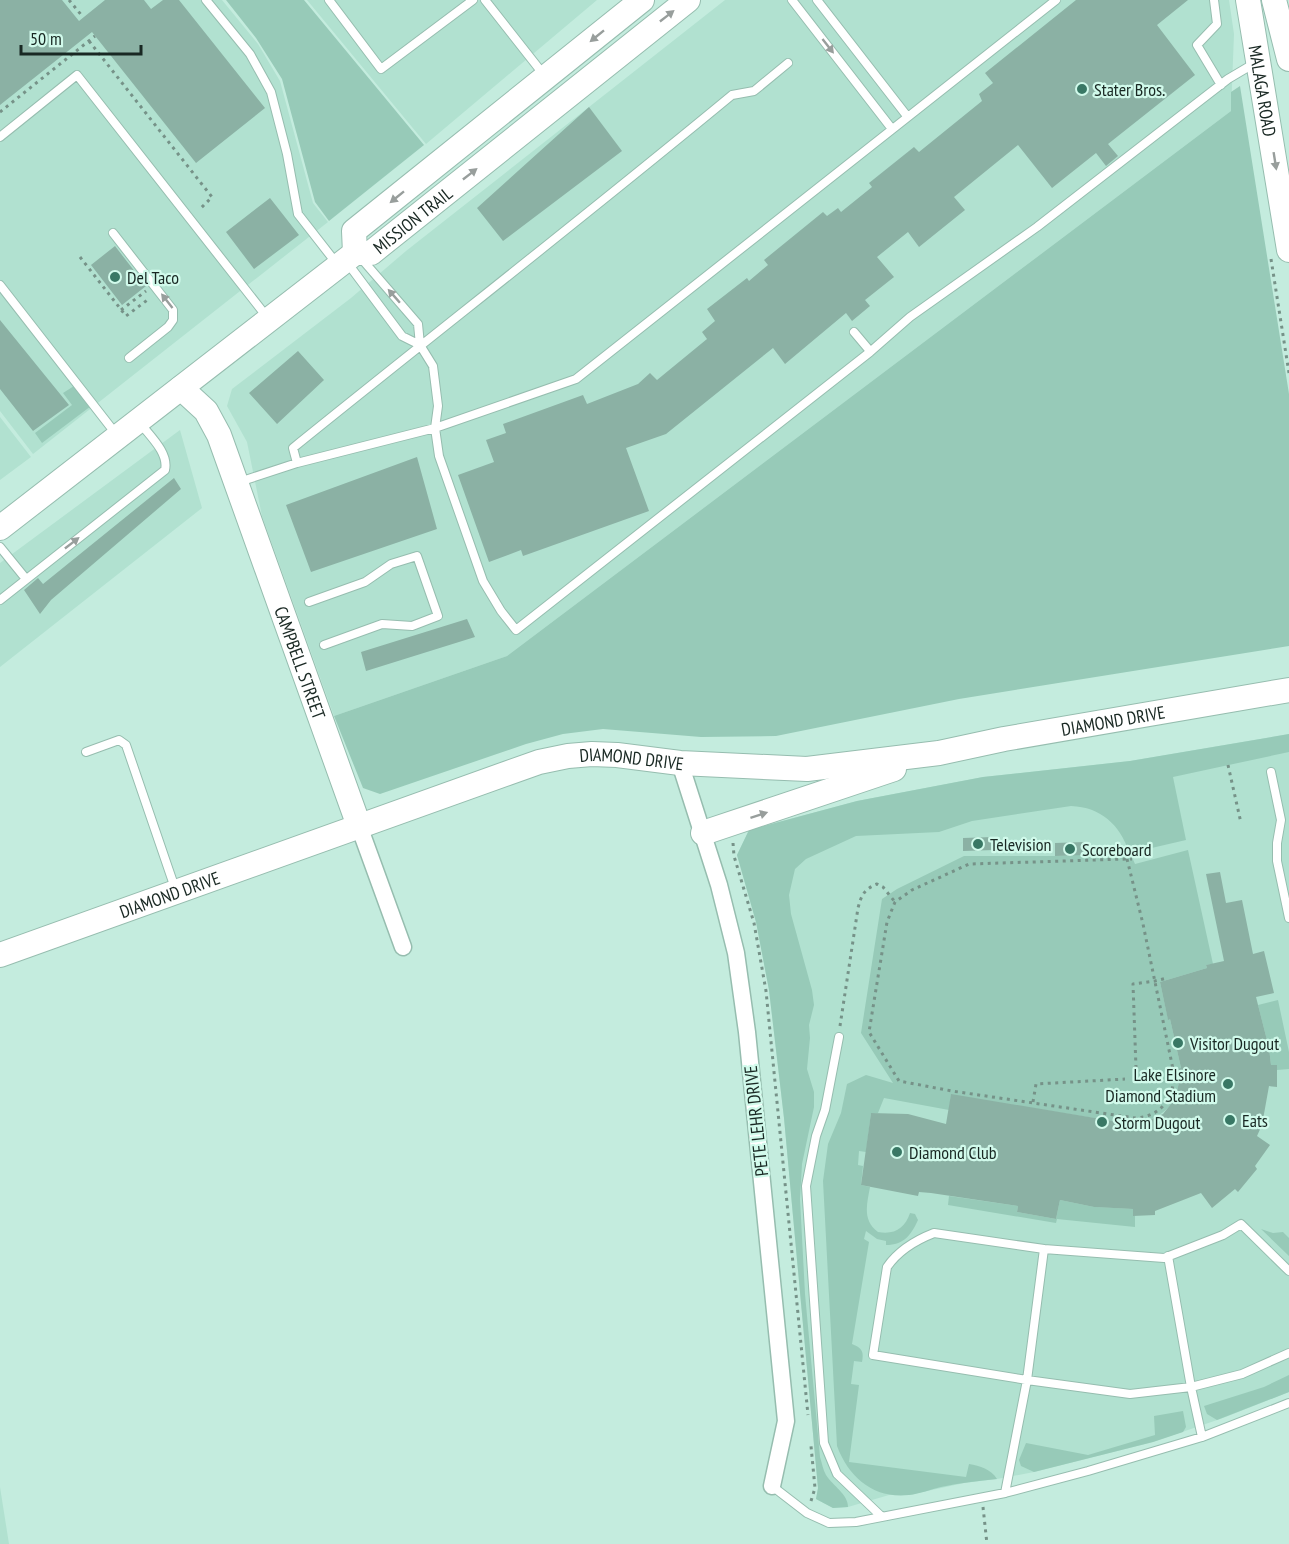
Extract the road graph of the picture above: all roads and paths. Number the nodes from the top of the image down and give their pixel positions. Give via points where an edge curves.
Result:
1 (69, 0) edge
2 (207, 0) edge
3 (329, 0) edge
4 (473, 0) edge
5 (485, 0) edge
6 (642, 0) edge
7 (688, 0) edge
8 (792, 0) edge
9 (817, 0) edge
10 (1056, 0) edge
11 (1214, 0) edge
12 (1248, 0) edge
13 (1274, 0) edge
14 (1288, 0) edge
15 (83, 17) dead end
16 (95, 36) dead end
17 (89, 41) junction
18 (1288, 55) edge
19 (1258, 61) junction
20 (788, 63) dead end
21 (546, 77) junction
22 (1221, 85) junction
23 (0, 112) edge
24 (907, 116) junction
25 (892, 129) junction
26 (0, 137) edge
27 (196, 212) dead end
28 (113, 233) dead end
29 (1289, 250) edge
30 (80, 257) dead end
31 (346, 260) junction
32 (0, 285) edge
33 (150, 288) dead end
34 (154, 295) dead end
35 (121, 310) junction
36 (269, 320) junction
37 (854, 332) dead end
38 (420, 345) junction
39 (870, 351) junction
40 (129, 358) dead end
41 (181, 388) junction
42 (138, 420) junction
43 (435, 428) junction
44 (118, 436) junction
45 (297, 463) junction
46 (237, 483) junction
47 (0, 528) edge
48 (0, 547) edge
49 (26, 579) junction
50 (0, 600) edge
51 (309, 602) dead end
52 (324, 645) dead end
53 (1289, 690) edge
54 (86, 752) dead end
55 (939, 753) junction
56 (680, 763) junction
57 (1228, 765) dead end
58 (1271, 772) dead end
59 (1240, 823) dead end
60 (359, 826) junction
61 (703, 833) junction
62 (732, 838) dead end
63 (1127, 859) junction
64 (1132, 859) dead end
65 (177, 891) junction
66 (896, 902) junction
67 (1289, 918) edge
68 (403, 947) dead end
69 (0, 955) edge
70 (1167, 978) dead end
71 (1155, 981) junction
72 (839, 1037) joint
73 (1136, 1068) dead end
74 (1125, 1079) dead end
75 (1033, 1102) junction
76 (1044, 1249) junction
77 (1168, 1256) junction
78 (1289, 1271) edge
79 (1289, 1353) edge
80 (1027, 1380) junction
81 (1191, 1387) junction
82 (1289, 1404) edge
83 (809, 1421) dead end
84 (1202, 1437) junction
85 (811, 1444) dead end
86 (772, 1486) joint
87 (1005, 1493) junction
88 (981, 1496) junction
89 (807, 1513) junction
90 (881, 1516) junction
91 (987, 1544) edge

1 - 15 path
2 - 31 lane via 250,54 271,93 298,214
3 - 4 lane via 381,69
5 - 21 lane
6 -> 21 street, MISSION TRAIL
31 -> 7 street, MISSION TRAIL via 371,253
8 -> 25 lane
9 - 24 lane
10 - 24 lane
11 - 22 lane via 1216,24 1197,45
12 - 19 street, MALAGA ROAD
13 - 18 street, MALAGA ROAD
14 - 18 street
16 - 17 path
17 - 23 path
17 - 27 path via 212,197
19 - 22 lane
19 -> 29 street, MALAGA ROAD
20 - 38 lane via 754,91 732,95
21 -> 31 street, MISSION TRAIL via 354,231
22 - 39 lane via 1038,227 909,317
24 - 25 lane
25 - 43 lane via 576,379
26 - 36 lane via 77,75
40 -> 28 lane via 168,327 173,310
30 - 35 path
31 - 36 street
31 - 38 lane via 402,336
38 -> 31 lane via 418,324
32 - 44 lane
33 - 35 path
34 - 35 path via 126,316
36 - 41 street
37 - 39 lane
38 - 43 lane via 434,366 438,406
38 - 45 lane via 293,448
39 - 43 lane via 516,630 483,581 440,456
41 - 42 street
41 - 46 street, CAMPBELL STREET via 206,411
42 - 44 street
49 -> 42 lane via 165,470 164,455
43 - 45 lane
44 - 47 street
45 - 46 lane
46 - 60 street, CAMPBELL STREET
48 - 49 lane
49 - 50 lane
51 - 52 lane via 365,582 391,564 417,556 438,616 412,626 382,624
53 - 55 street, DIAMOND DRIVE
54 - 65 lane via 119,740 126,745
55 - 56 street, DIAMOND DRIVE via 807,769
61 -> 55 street
56 - 60 street, DIAMOND DRIVE via 617,755 568,756
56 - 61 street, PETE LEHR DRIVE
57 - 59 path
58 - 67 lane via 1281,820 1277,861
60 - 65 street, DIAMOND DRIVE
60 - 68 street, CAMPBELL STREET
61 - 86 street, PETE LEHR DRIVE via 736,953 747,1032 786,1421
62 - 83 path via 754,923 766,991
63 - 64 path
63 - 66 path via 969,864 912,890
63 - 71 path
65 - 69 street, DIAMOND DRIVE
66 - 72 path via 877,884 861,897
66 - 75 path via 887,922 869,1032 898,1081
70 - 71 path
71 - 73 path via 1133,984
71 - 75 path via 1174,1074 1171,1095 1162,1107 1148,1116 1135,1118
72 - 90 lane via 806,1186 824,1443 837,1474
74 - 75 path via 1036,1084
76 - 77 lane
76 - 80 lane
76 - 80 lane via 934,1233 923,1238 894,1257 887,1267 873,1355
77 - 78 lane via 1241,1224
77 - 81 lane
79 - 81 lane via 1242,1374
80 - 81 lane via 1130,1394
80 - 87 lane
81 - 84 lane
82 - 84 lane
84 - 87 lane
85 - 89 path via 815,1488
86 - 89 lane
87 - 88 lane
88 - 90 lane
88 - 91 path
89 - 90 lane via 829,1523

